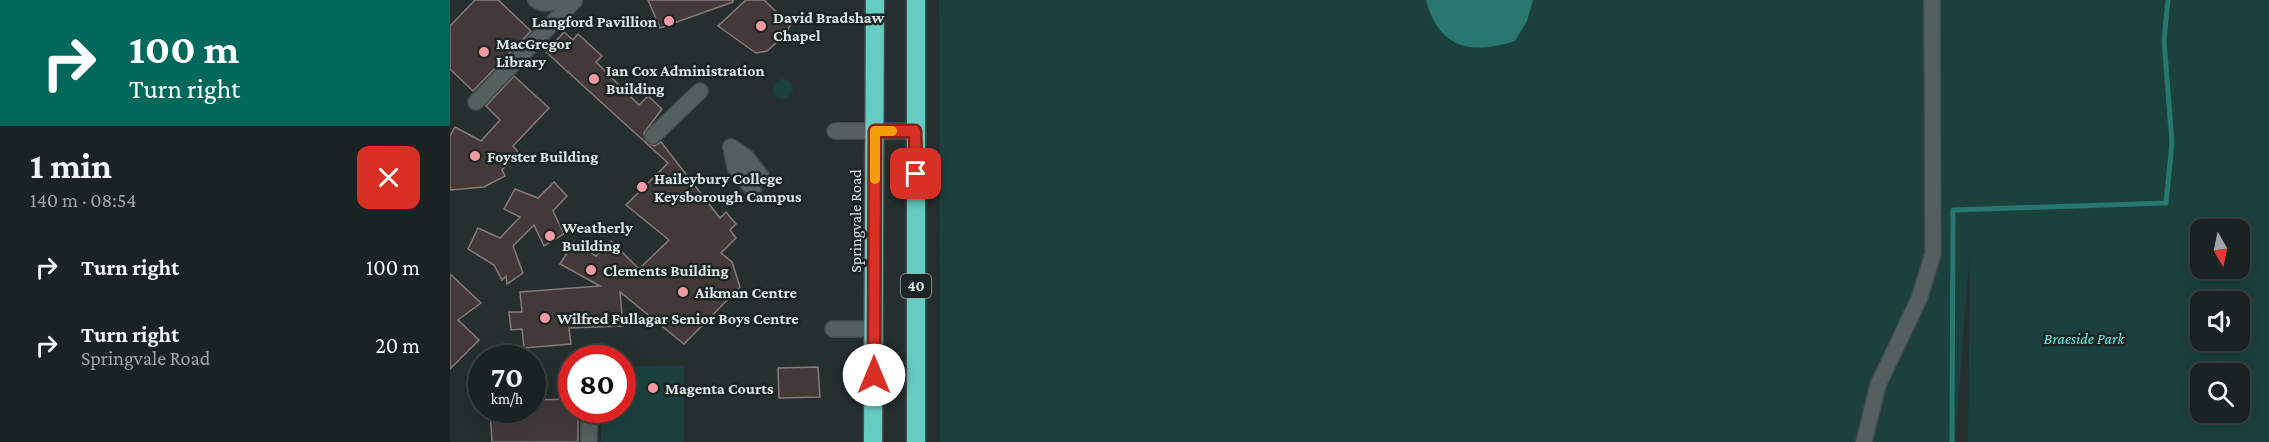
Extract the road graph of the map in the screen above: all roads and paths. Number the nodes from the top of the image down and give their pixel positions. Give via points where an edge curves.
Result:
1 (536, 0) edge
2 (875, 0) edge
3 (916, 0) edge
4 (1932, 0) edge
5 (574, 1) edge
6 (700, 91) dead end
7 (476, 102) dead end
8 (835, 131) dead end
9 (875, 131) junction
10 (915, 131) junction
11 (653, 136) dead end
12 (761, 176) dead end
13 (753, 190) dead end
14 (834, 329) dead end
15 (875, 329) junction
16 (589, 423) edge
17 (589, 442) edge
18 (873, 442) edge
19 (916, 442) edge
20 (1864, 442) edge

1 - 5 lane
2 - 9 highway, Springvale Road
3 - 10 highway, 40
4 - 20 lane via 1933,254 1920,299 1878,386
5 - 7 lane
6 - 11 lane
8 - 9 lane
9 - 10 lane
9 - 15 highway, Springvale Road
10 - 19 highway, 40
12 - 13 lane via 746,157 731,147 735,166
14 - 15 lane
15 - 18 highway, Springvale Road
16 - 17 lane

